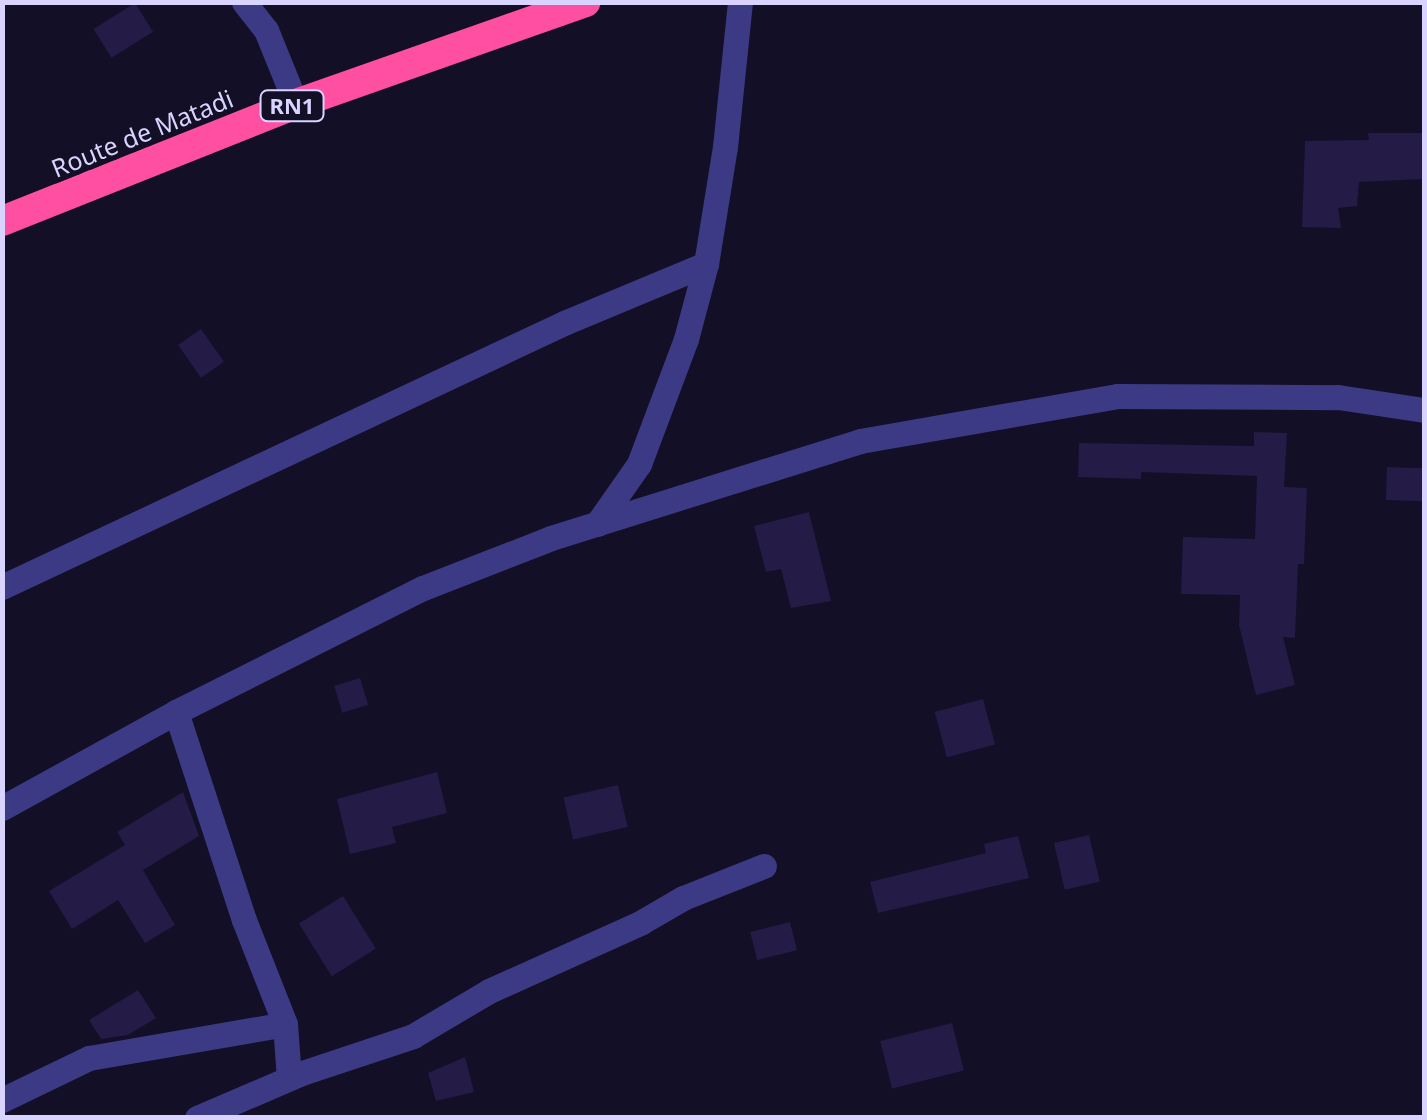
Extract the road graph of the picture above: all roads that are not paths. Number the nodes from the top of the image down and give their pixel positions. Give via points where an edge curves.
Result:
1 (244, 2) edge
2 (586, 2) edge
3 (740, 2) edge
4 (296, 104) junction
5 (2, 221) edge
6 (706, 264) junction
7 (1424, 410) edge
8 (597, 524) junction
9 (2, 587) edge
10 (176, 712) junction
11 (2, 808) edge
12 (764, 866) dead end
13 (285, 1024) junction
14 (289, 1078) junction
15 (2, 1100) edge
16 (248, 1108) edge
17 (197, 1118) edge

1 - 4 street via 266,30
2 - 4 highway, Route de Matadi / RN1
3 - 6 street
4 - 5 highway, Route de Matadi / RN1
6 - 8 street via 639,464
6 - 9 street via 532,338
7 - 8 street via 1338,397 1117,396 860,441
8 - 10 street via 423,588
10 - 11 street
10 - 13 street
12 - 14 street via 489,991 413,1036
13 - 14 street
13 - 15 street via 89,1058
14 - 16 street
16 - 17 street

